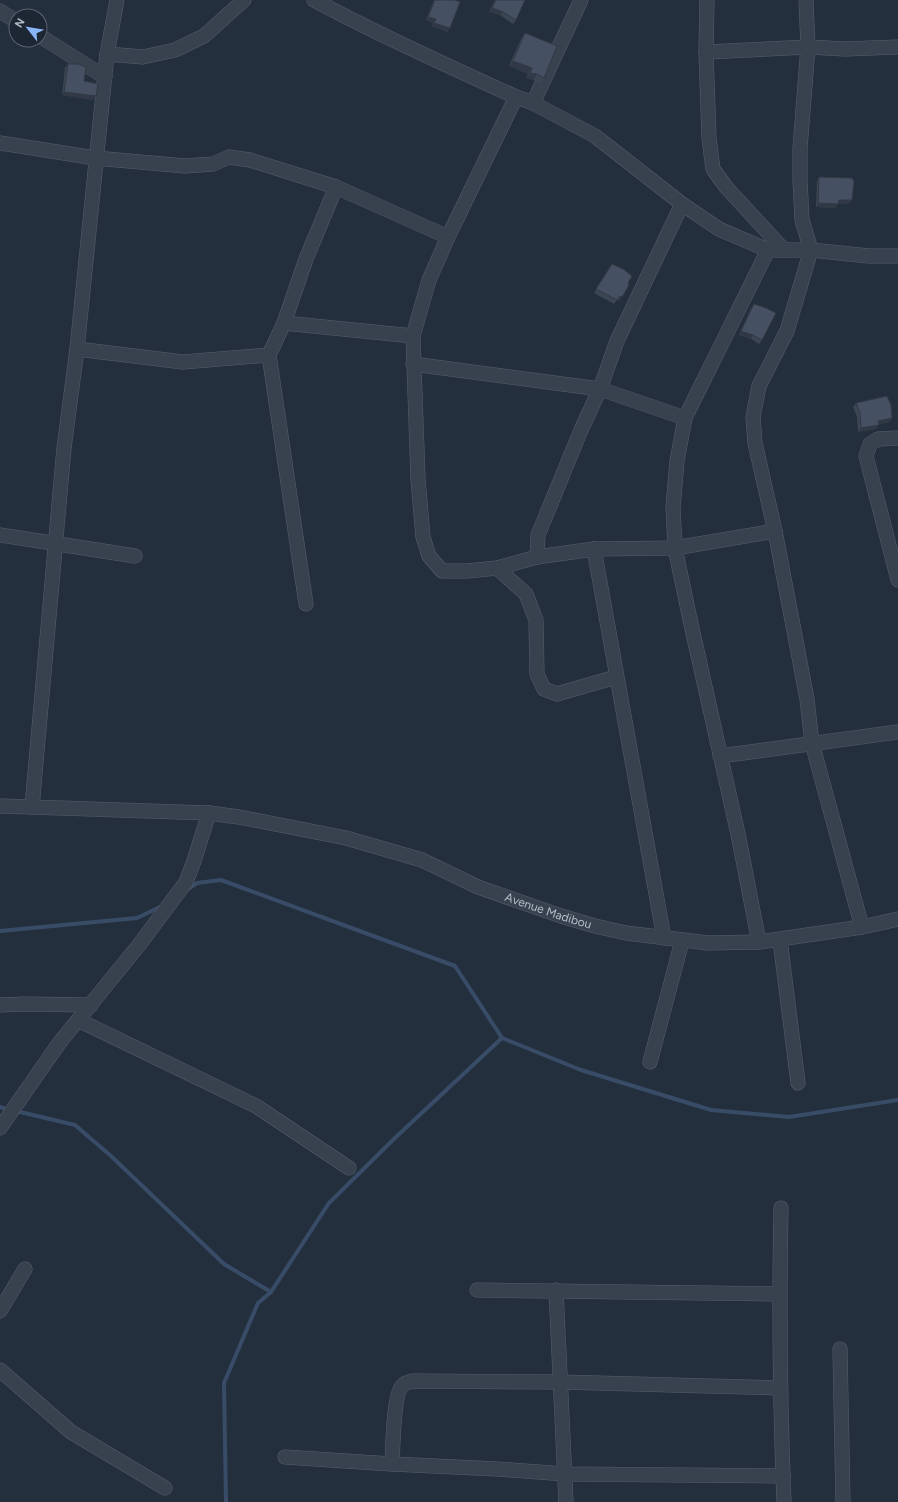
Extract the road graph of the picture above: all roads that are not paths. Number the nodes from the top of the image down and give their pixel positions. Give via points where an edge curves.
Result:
1 (117, 0) edge
2 (244, 0) edge
3 (314, 0) edge
4 (581, 0) edge
5 (707, 0) edge
6 (806, 0) edge
7 (48, 41) edge
8 (808, 47) junction
9 (898, 47) edge
10 (706, 52) junction
11 (107, 54) junction
12 (105, 77) junction
13 (516, 97) junction
14 (533, 103) junction
15 (0, 143) edge
16 (95, 158) junction
17 (336, 187) junction
18 (682, 204) junction
19 (448, 238) junction
20 (768, 250) junction
21 (784, 250) junction
22 (812, 250) junction
23 (898, 256) edge
24 (284, 323) junction
25 (413, 336) junction
26 (77, 349) junction
27 (269, 355) junction
28 (413, 364) junction
29 (600, 389) junction
30 (685, 418) junction
31 (898, 438) edge
32 (775, 532) junction
33 (0, 535) edge
34 (56, 544) junction
35 (675, 548) junction
36 (594, 549) junction
37 (135, 556) dead end
38 (537, 557) junction
39 (497, 568) junction
40 (898, 580) edge
41 (306, 604) dead end
42 (616, 677) junction
43 (898, 732) edge
44 (812, 743) junction
45 (720, 756) junction
46 (0, 806) edge
47 (32, 807) junction
48 (209, 813) junction
49 (898, 919) edge
50 (862, 927) junction
51 (664, 938) junction
52 (682, 940) junction
53 (780, 940) junction
54 (759, 942) junction
55 (0, 1005) edge
56 (91, 1005) junction
57 (78, 1020) junction
58 (650, 1062) dead end
59 (798, 1083) dead end
60 (0, 1128) edge
61 (349, 1168) dead end
62 (781, 1208) dead end
63 (25, 1270) dead end
64 (477, 1290) dead end
65 (556, 1290) junction
66 (779, 1294) junction
67 (0, 1310) edge
68 (840, 1349) dead end
69 (0, 1370) edge
70 (560, 1382) junction
71 (780, 1388) junction
72 (285, 1457) dead end
73 (392, 1464) junction
74 (564, 1474) junction
75 (783, 1476) junction
76 (165, 1488) dead end
77 (566, 1502) edge
78 (784, 1502) edge
79 (843, 1502) edge

1 - 11 street
2 - 11 street via 204,36 175,50 143,57
3 - 13 street via 400,44
4 - 14 street
5 - 10 street
6 - 8 street
7 - 12 street
8 - 9 street
8 - 10 street
8 - 22 street via 800,181 802,220
10 - 21 street via 708,138 713,169 726,187
11 - 12 street
12 - 16 street
13 - 14 street
13 - 19 street
14 - 18 street via 595,136
15 - 16 street
16 - 17 street via 185,166 213,164 229,157 250,160
16 - 26 street
17 - 19 street
17 - 24 street via 306,259
18 - 20 street via 718,230
18 - 29 street via 627,320
19 - 25 street via 429,280
20 - 21 street
20 - 30 street
21 - 22 street
22 - 23 street via 869,256
22 - 32 street via 787,331 759,386 753,417 755,443
24 - 25 street
24 - 27 street
25 - 28 street
26 - 27 street via 183,362
26 - 34 street via 64,448
27 - 41 street
28 - 29 street
28 - 39 street via 418,479 423,536 429,556 442,571 468,572
29 - 30 street
29 - 38 street via 538,535
30 - 35 street via 677,461 673,507
31 - 40 street via 878,439 870,444 866,456
32 - 35 street
32 - 44 street via 807,699
33 - 34 street
34 - 37 street
34 - 47 street
35 - 36 street
35 - 45 street
36 - 38 street
36 - 42 street
38 - 39 street
39 - 42 street via 526,594 536,620 538,674 544,689 557,694
42 - 51 street
43 - 44 street
44 - 45 street
44 - 50 street
45 - 54 street
46 - 47 street, Avenue Madibou
47 - 48 street, Avenue Madibou
48 - 51 street, Avenue Madibou via 346,838 422,860 478,887 588,924
48 - 56 street via 186,882
49 - 50 street, Avenue Madibou
50 - 53 street, Avenue Madibou
51 - 52 street, Avenue Madibou
52 - 54 street, Avenue Madibou via 708,943
52 - 58 street
53 - 54 street, Avenue Madibou
53 - 59 street
55 - 56 street
56 - 57 street
57 - 60 street
57 - 61 street via 256,1106
62 - 66 street
63 - 67 street
64 - 65 street
65 - 66 street
65 - 70 street
66 - 71 street
68 - 79 street
69 - 76 street via 71,1432
70 - 71 street
70 - 73 street via 412,1381 403,1385 396,1402
70 - 74 street
71 - 75 street
72 - 73 street
73 - 74 street
74 - 75 street
74 - 77 street
75 - 78 street

